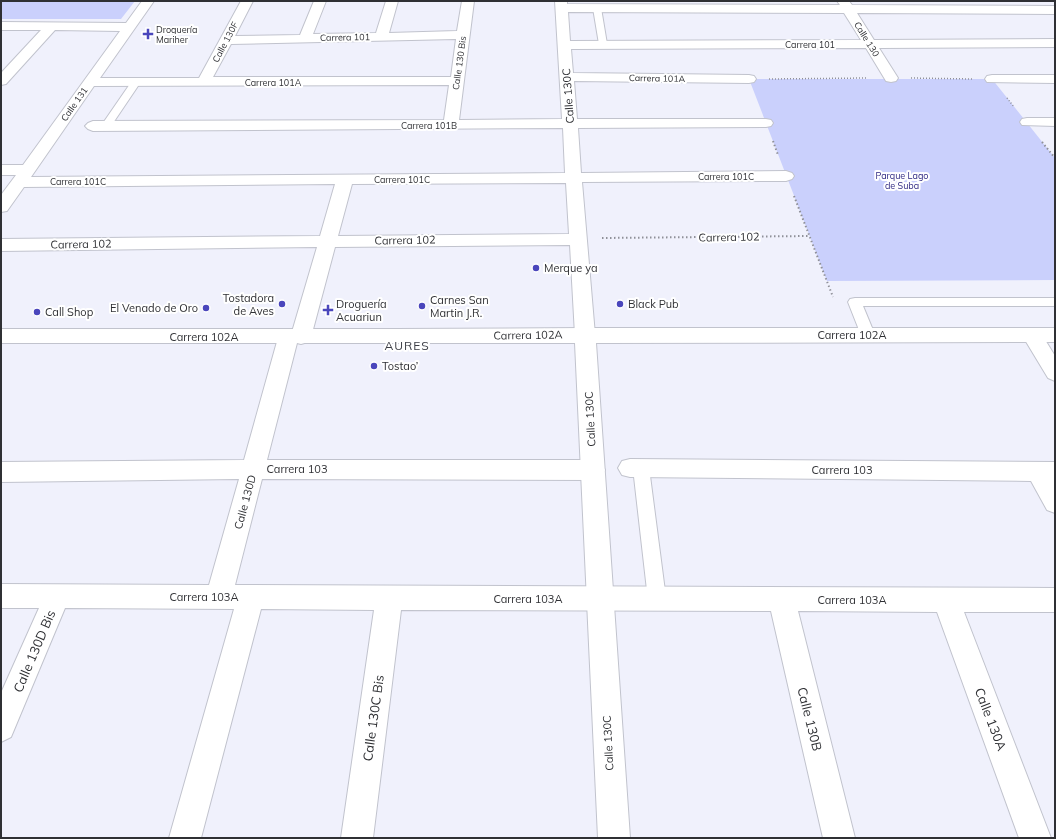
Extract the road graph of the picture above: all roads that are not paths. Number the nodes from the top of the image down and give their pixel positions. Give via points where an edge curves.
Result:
1 (148, 1) edge
2 (247, 1) edge
3 (320, 1) edge
4 (392, 1) edge
5 (468, 1) edge
6 (561, 4) edge
7 (845, 5) edge
8 (597, 8) junction
9 (1055, 10) edge
10 (1, 26) edge
11 (51, 26) junction
12 (130, 27) junction
13 (463, 35) junction
14 (381, 37) junction
15 (305, 38) junction
16 (226, 40) junction
17 (1055, 43) edge
18 (603, 44) junction
19 (870, 44) junction
20 (564, 45) junction
21 (566, 77) junction
22 (891, 78) dead end
23 (749, 79) dead end
24 (992, 79) dead end
25 (1055, 79) edge
26 (1, 81) edge
27 (457, 81) junction
28 (90, 82) junction
29 (204, 82) junction
30 (135, 83) junction
31 (1026, 122) dead end
32 (1055, 122) edge
33 (766, 123) road end
34 (570, 124) junction
35 (451, 125) junction
36 (100, 126) joint
37 (1, 170) edge
38 (23, 176) junction
39 (786, 176) road end
40 (573, 177) junction
41 (345, 179) junction
42 (1, 207) edge
43 (578, 239) junction
44 (328, 241) junction
45 (1, 244) edge
46 (1055, 302) edge
47 (585, 335) junction
48 (868, 335) junction
49 (1032, 335) junction
50 (1055, 335) edge
51 (1, 336) edge
52 (295, 338) junction
53 (1055, 373) edge
54 (636, 468) joint
55 (254, 469) junction
56 (593, 470) junction
57 (1, 472) edge
58 (1047, 472) edge
59 (1055, 503) edge
60 (1, 596) edge
61 (57, 596) junction
62 (219, 597) junction
63 (252, 597) junction
64 (389, 598) junction
65 (600, 599) junction
66 (657, 599) junction
67 (782, 600) junction
68 (946, 600) junction
69 (1055, 600) edge
70 (1, 727) edge
71 (185, 838) edge
72 (357, 838) edge
73 (614, 838) edge
74 (839, 838) edge
75 (1035, 838) edge

1 - 12 street, Calle 131
2 - 16 street, Calle 130F
3 - 15 street
4 - 14 street
5 - 13 street, Calle 130 Bis
6 - 8 street
6 - 20 street, Calle 130C
7 - 8 street
7 - 9 street
7 - 19 street, Calle 130
8 - 18 lane
10 - 11 street
11 - 12 street
11 - 26 street
12 - 28 street, Calle 131
13 - 14 street, Carrera 101
13 - 27 street, Calle 130 Bis
14 - 15 street, Carrera 101
15 - 16 street, Carrera 101
16 - 29 street, Calle 130F
17 - 19 street, Carrera 101
18 - 19 street, Carrera 101
18 - 20 street, Carrera 101
19 - 22 street, Calle 130
20 - 21 street, Calle 130C
21 - 23 street, Carrera 101A
21 - 34 street, Calle 130C
24 - 25 street
27 - 29 street, Carrera 101A
27 - 35 street, Calle 130 Bis
28 - 30 street, Carrera 101A
28 - 38 street, Calle 131
29 - 30 street, Carrera 101A
30 - 36 lane
31 - 32 street
33 - 34 street, Carrera 101B
34 - 35 street, Carrera 101B
34 - 40 street, Calle 130C
35 - 36 street, Carrera 101B
37 - 38 street, Carrera 101C
38 - 41 street, Carrera 101C
38 - 42 street, Calle 131
39 - 40 street, Carrera 101C
40 - 41 street, Carrera 101C
40 - 43 street, Calle 130C
41 - 44 street, Calle 130D
43 - 44 street, Carrera 102
43 - 47 street, Calle 130C
44 - 45 street, Carrera 102
44 - 52 street, Calle 130D
46 - 48 lane via 855,302
47 - 48 street, Carrera 102A
47 - 52 street, Carrera 102A
47 - 56 street, Calle 130C
48 - 49 street, Carrera 102A
49 - 50 street, Carrera 102A
49 - 53 street
51 - 52 street, Carrera 102A
52 - 55 street, Calle 130D
54 - 58 street, Carrera 103
54 - 66 lane
55 - 56 street, Carrera 103
55 - 57 street, Carrera 103
55 - 62 street, Calle 130D
56 - 65 street, Calle 130C
58 - 59 street
60 - 61 street, Carrera 103A
61 - 62 street, Carrera 103A
61 - 70 street, Calle 130D Bis
62 - 63 street, Carrera 103A
63 - 64 street, Carrera 103A
63 - 71 street
64 - 65 street, Carrera 103A
64 - 72 street, Calle 130C Bis
65 - 66 street, Carrera 103A
65 - 73 street, Calle 130C
66 - 67 street, Carrera 103A
67 - 68 street, Carrera 103A
67 - 74 street, Calle 130B
68 - 69 street, Carrera 103A
68 - 75 street, Calle 130A

